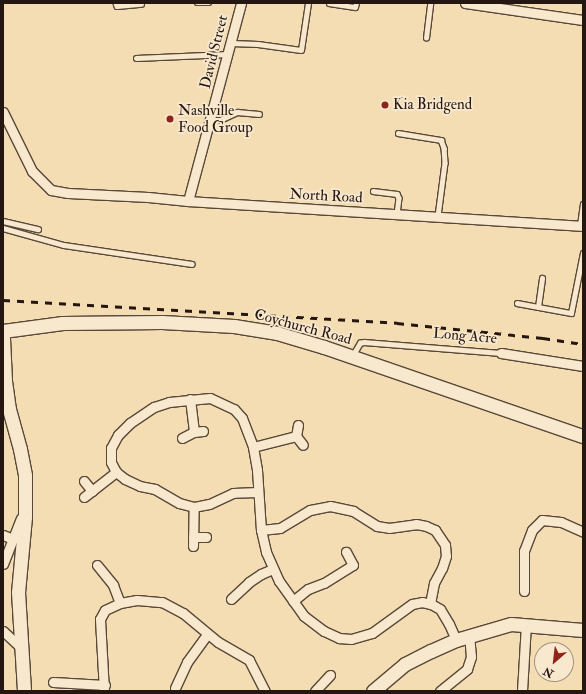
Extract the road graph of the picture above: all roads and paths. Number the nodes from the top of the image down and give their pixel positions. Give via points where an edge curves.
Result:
1 (116, 3) edge
2 (197, 3) edge
3 (209, 3) edge
4 (241, 3) edge
5 (308, 3) edge
6 (329, 3) edge
7 (356, 3) edge
8 (430, 3) edge
9 (465, 3) edge
10 (141, 4) dead end
11 (583, 20) edge
12 (426, 38) dead end
13 (231, 43) junction
14 (228, 54) junction
15 (136, 58) dead end
16 (3, 112) edge
17 (259, 114) dead end
18 (211, 120) junction
19 (398, 133) dead end
20 (373, 191) dead end
21 (188, 201) junction
22 (583, 204) edge
23 (397, 214) junction
24 (438, 216) junction
25 (3, 221) edge
26 (581, 226) edge
27 (3, 228) edge
28 (38, 229) dead end
29 (583, 253) edge
30 (192, 264) dead end
31 (542, 278) dead end
32 (517, 303) dead end
33 (538, 307) junction
34 (3, 331) edge
35 (3, 338) edge
36 (501, 353) joint
37 (353, 357) junction
38 (583, 366) edge
39 (190, 399) junction
40 (298, 425) dead end
41 (296, 436) junction
42 (583, 436) edge
43 (182, 438) dead end
44 (303, 445) dead end
45 (253, 447) junction
46 (116, 472) junction
47 (84, 481) dead end
48 (92, 491) junction
49 (258, 492) junction
50 (84, 497) dead end
51 (25, 507) junction
52 (194, 507) junction
53 (261, 530) junction
54 (583, 532) edge
55 (3, 535) edge
56 (206, 537) dead end
57 (13, 539) junction
58 (346, 552) dead end
59 (3, 564) edge
60 (97, 566) dead end
61 (273, 569) junction
62 (524, 591) dead end
63 (239, 592) junction
64 (231, 599) dead end
65 (246, 599) dead end
66 (293, 601) junction
67 (120, 603) junction
68 (430, 604) junction
69 (526, 624) junction
70 (583, 630) edge
71 (3, 631) edge
72 (207, 634) junction
73 (469, 636) junction
74 (456, 640) junction
75 (21, 648) junction
76 (330, 675) dead end
77 (53, 682) dead end
78 (105, 688) edge
79 (176, 688) dead end
80 (24, 691) edge
81 (265, 691) edge
82 (315, 691) edge
83 (373, 691) edge
84 (440, 691) edge
85 (522, 691) edge

1 - 10 lane via 117,6
2 - 3 lane
4 - 13 street, David Street
5 - 13 lane via 301,50
6 - 7 lane via 355,7
8 - 12 lane
9 - 11 street
13 - 14 street, David Street
14 - 15 lane
14 - 18 street, David Street
16 - 21 street, North Road via 32,171 51,190
17 - 18 lane via 237,112 220,120
18 - 21 street, David Street
19 - 24 lane via 440,140 442,144 445,163
20 - 23 lane via 397,194
21 - 23 street, North Road
22 - 26 lane
23 - 24 street, North Road
24 - 26 street, North Road
25 - 28 lane
27 - 30 lane via 64,245
29 - 33 lane via 571,313
31 - 33 lane
32 - 33 lane
34 - 37 main road, Coychurch Road via 62,323 162,322 234,326 277,333
35 - 51 main road via 9,409 25,475
36 - 37 lane, Long Acre via 364,342 360,343
36 - 38 street, Long Acre
37 - 42 main road, Coychurch Road
39 - 43 street via 199,432
39 - 45 street via 210,398 234,409 242,418
39 - 46 street via 154,407 126,427 111,448 111,462
40 - 41 street
41 - 44 street
41 - 45 street
45 - 49 street
46 - 48 street
46 - 52 street via 140,486 155,489
47 - 48 street
48 - 50 street
49 - 52 street via 233,493 209,504
49 - 53 street
51 - 57 street
51 - 75 main road via 18,592
52 - 56 street via 193,541
53 - 61 street
53 - 68 street via 280,528 310,510 330,506 353,511 377,526 426,526 435,530 446,545 446,556 434,583
54 - 62 street via 561,522 542,520 532,530 524,551
55 - 57 street
57 - 59 street
58 - 66 street via 353,565 324,583 308,588
60 - 67 street via 113,585
61 - 63 street via 261,574
61 - 66 street
63 - 64 street
63 - 65 street
66 - 68 street via 304,616 324,631 339,638 351,639 372,633 412,604
67 - 72 street via 137,600 162,602 184,613
67 - 78 street via 105,610 100,619
68 - 74 street via 440,609
69 - 70 main road
69 - 73 main road via 511,624
69 - 85 street
71 - 75 street
72 - 79 street via 187,662
72 - 81 street via 249,660
73 - 74 main road
73 - 84 street via 471,657 467,669
74 - 83 main road via 405,664
75 - 80 main road
76 - 82 street
77 - 78 street

